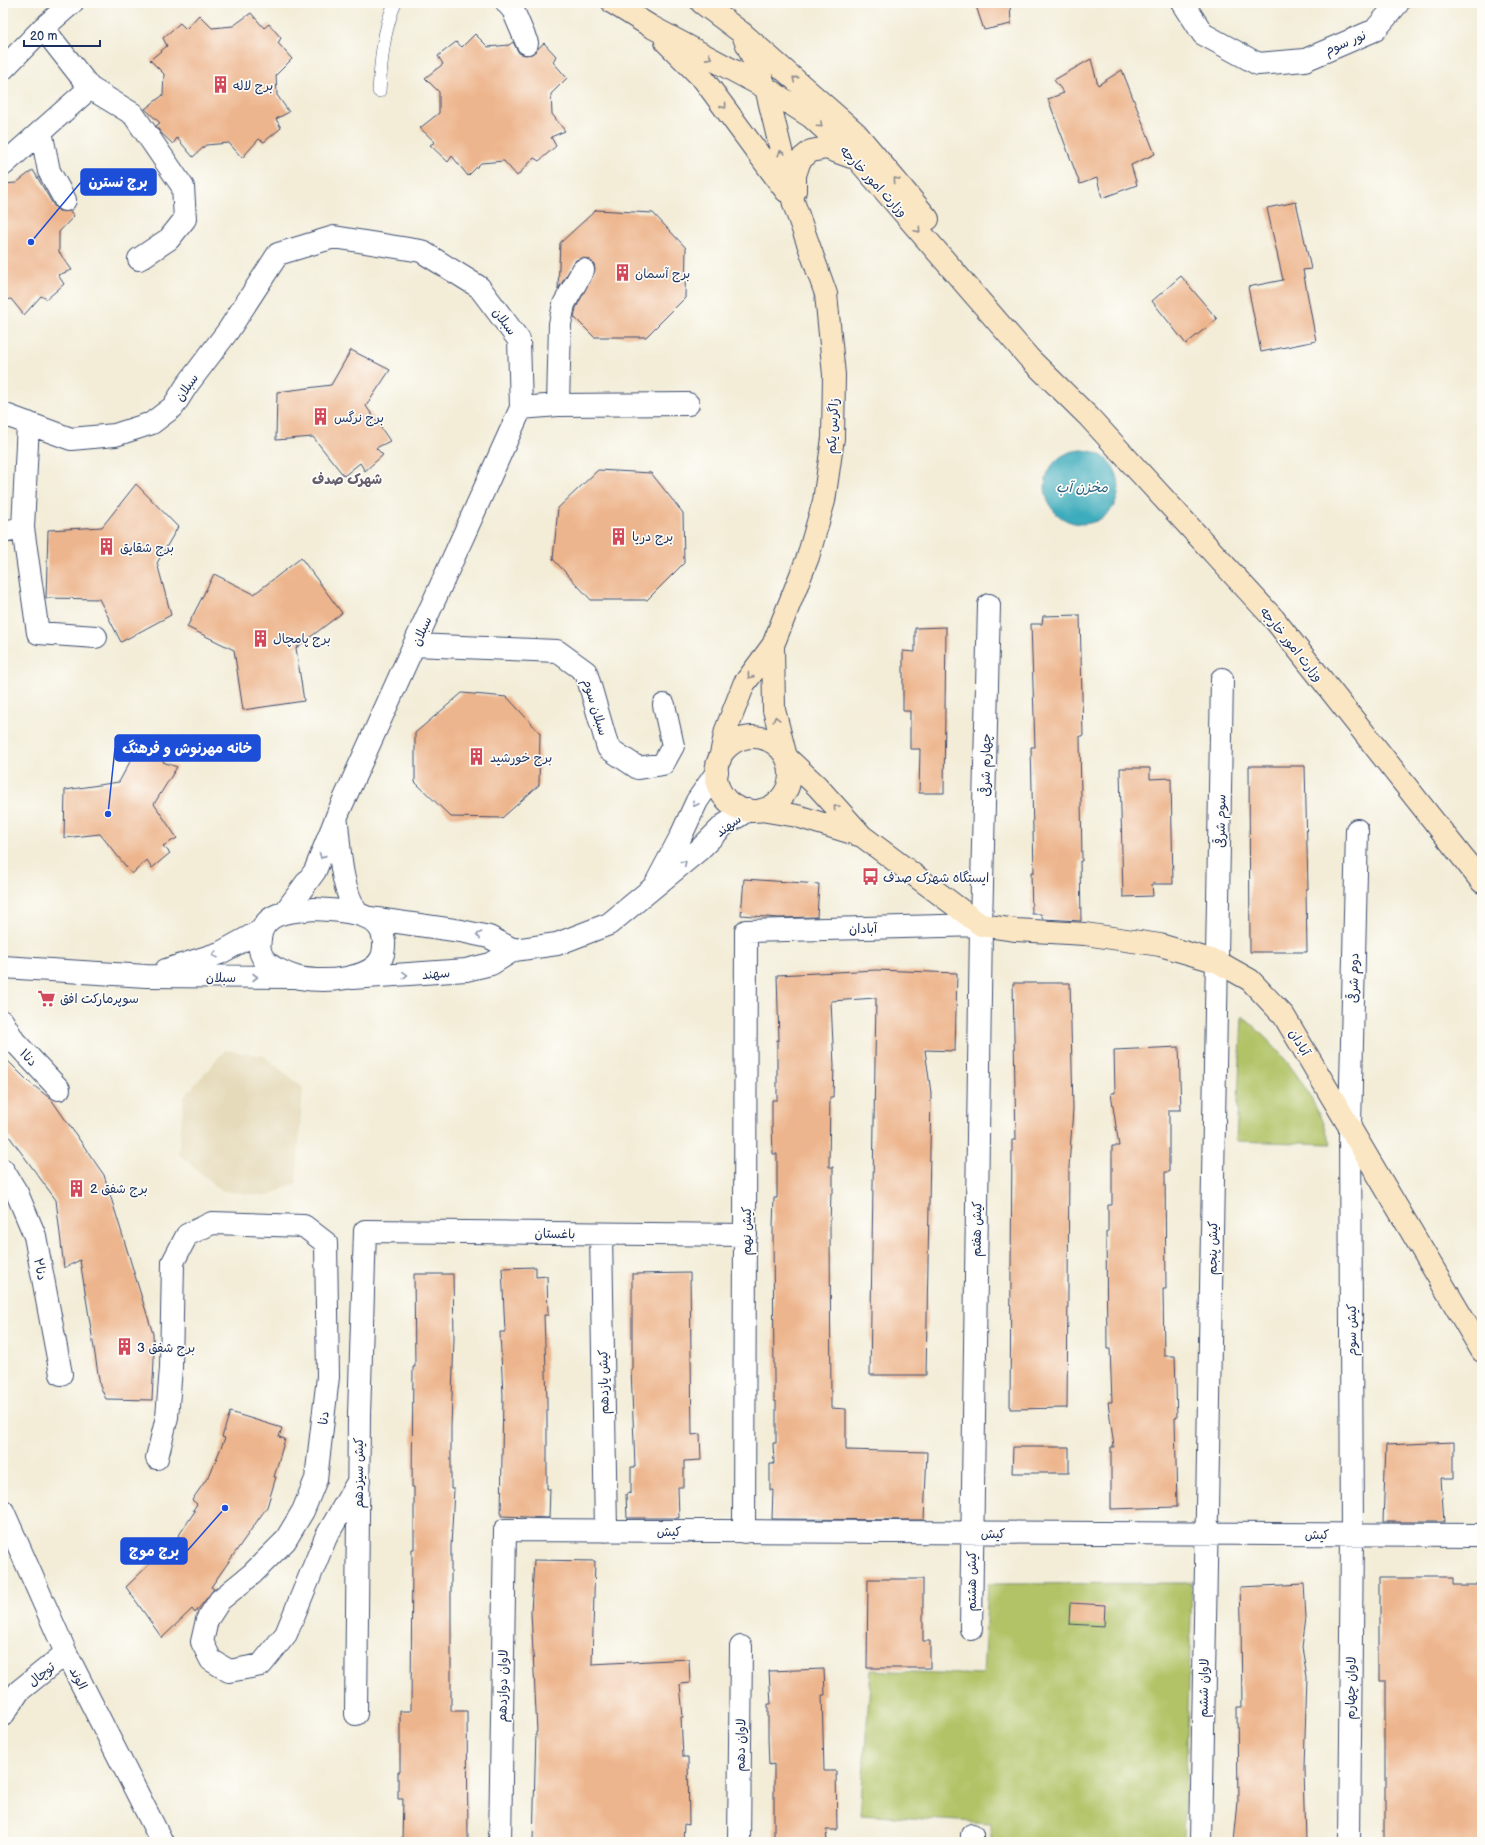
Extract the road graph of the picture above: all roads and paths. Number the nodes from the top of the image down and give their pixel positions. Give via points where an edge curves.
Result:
1 (72, 3) edge
2 (395, 3) edge
3 (508, 3) edge
4 (613, 3) edge
5 (702, 3) edge
6 (1183, 3) edge
7 (1398, 3) edge
8 (650, 26) junction
9 (43, 28) junction
10 (742, 33) junction
11 (527, 43) dead end
12 (3, 68) edge
13 (90, 88) junction
14 (766, 88) junction
15 (379, 91) dead end
16 (41, 132) junction
17 (858, 160) junction
18 (3, 165) edge
19 (65, 200) dead end
20 (794, 204) junction
21 (139, 259) dead end
22 (583, 270) dead end
23 (688, 404) dead end
24 (558, 405) junction
25 (521, 408) junction
26 (3, 414) edge
27 (1089, 417) junction
28 (28, 423) junction
29 (13, 530) edge
30 (989, 605) dead end
31 (96, 637) dead end
32 (415, 644) junction
33 (773, 645) junction
34 (1222, 679) dead end
35 (664, 705) dead end
36 (786, 757) junction
37 (718, 765) junction
38 (755, 810) junction
39 (336, 820) junction
40 (1357, 830) dead end
41 (862, 836) junction
42 (1482, 882) edge
43 (654, 887) junction
44 (285, 912) junction
45 (364, 916) junction
46 (981, 925) junction
47 (262, 930) junction
48 (746, 931) joint
49 (514, 950) junction
50 (1218, 962) junction
51 (3, 967) edge
52 (146, 976) junction
53 (296, 977) junction
54 (352, 978) junction
55 (3, 1022) edge
56 (59, 1089) dead end
57 (1350, 1126) junction
58 (3, 1170) edge
59 (365, 1231) joint
60 (601, 1234) junction
61 (746, 1235) junction
62 (1482, 1351) edge
63 (61, 1374) dead end
64 (157, 1458) dead end
65 (358, 1480) junction
66 (3, 1511) edge
67 (505, 1530) joint
68 (606, 1531) junction
69 (744, 1532) junction
70 (971, 1532) junction
71 (1206, 1534) junction
72 (1352, 1534) junction
73 (1482, 1535) edge
74 (971, 1629) dead end
75 (741, 1647) dead end
76 (66, 1653) junction
77 (356, 1714) dead end
78 (3, 1715) edge
79 (162, 1842) edge
80 (500, 1842) edge
81 (739, 1842) edge
82 (1201, 1842) edge
83 (1348, 1842) edge

1 - 9 street
2 - 15 lane via 388,21
3 - 11 street
4 - 8 main road, وزارت امور خارجه
5 - 10 main road, وزارت امور خارجه
6 - 7 street, نور سوم via 1204,34 1258,64 1305,60 1375,30
8 -> 14 main road, وزارت امور خارجه
8 -> 20 main road via 704,80
9 - 12 street
9 - 13 street
10 - 14 main road
27 -> 10 main road, وزارت امور خارجه via 1038,351 856,133
13 - 16 street
13 - 21 street via 133,114 183,187 185,219 169,239
14 -> 17 main road, وزارت امور خارجه via 811,117
20 -> 14 main road
16 - 18 street
16 - 19 street via 49,171
17 - 20 main road via 826,148 811,151 800,160 795,175
17 -> 27 main road, وزارت امور خارجه via 1029,358
20 - 33 main road, زاگرس یکم via 826,294 834,375 833,438 824,501 808,557
22 - 24 street via 564,304 560,324
23 - 24 street
24 - 25 street
25 - 28 street, سبلان via 520,340 479,287 421,251 334,237 278,254 228,331 173,407 152,423 115,435 71,439
25 - 32 street, سبلان
26 - 28 street, سبلان
27 - 42 main road, وزارت امور خارجه via 1274,619
28 - 29 street
29 - 31 street via 38,633
30 - 46 street, چهارم شرقی
32 - 35 street, سبلان سوم via 557,651 586,672 608,748 638,768 663,764 673,746
32 - 39 street, سبلان
36 -> 33 main road, زاگرس یکم via 774,710
33 -> 37 main road, زاگرس یکم via 744,684 726,730
34 - 50 street, سوم شرقی
36 - 37 main road via 778,746 766,739 752,737 739,740 728,747
36 - 38 main road via 790,769 789,783 784,795 774,805
41 -> 36 main road, آبادان via 817,786
37 - 38 main road via 718,785 725,797 735,806
37 -> 43 street, سهند
38 - 41 main road, آبادان via 797,816
43 -> 38 street, سهند via 699,850 724,825
39 -> 44 street, سبلان via 315,871
39 - 45 street via 341,867 351,903
40 - 57 street, دوم شرقی
41 - 46 main road, آبادان
43 - 49 street, سهند via 610,924 556,944
44 - 45 street via 315,909
44 - 47 street via 277,915
49 -> 45 street via 489,937
45 - 54 street via 378,926 384,940 382,956 374,967
46 - 48 street, آبادان
46 - 50 main road, آبادان via 1085,934 1160,945
46 - 70 street, کیش هفتم
47 -> 52 street, سبلان via 220,953
47 - 53 street via 258,944 264,959
48 - 61 street, کیش نهم
54 -> 49 street, سهند via 466,970 491,964
50 - 57 main road, آبادان via 1250,980 1284,1016
50 - 71 street, کیش پنجم
51 - 52 street, سبلان
52 -> 53 street, سبلان
53 - 54 street
55 - 56 street, دنا۱ via 14,1041
57 - 62 main road, آبادان
57 - 72 street, کیش سوم
58 - 63 street, دنا۲ via 17,1193 35,1236
59 - 60 street, باغستان
59 - 65 street, کیش سیزدهم
60 - 61 street, باغستان
60 - 68 street, کیش یازدهم
61 - 69 street, کیش نهم
64 - 65 street, دنا via 167,1417 172,1368 173,1262 187,1235 212,1223 304,1226 326,1243 328,1376 316,1479 303,1511 285,1541 252,1574 220,1600 207,1620 202,1642 211,1660 229,1671 261,1665 286,1634 326,1537
65 - 77 street, کیش سیزدهم
66 - 76 street, الوند
67 - 68 street, کیش
67 - 80 street, لاوان دوازدهم
68 - 69 street, کیش
69 - 70 street, کیش
70 - 71 street, کیش
70 - 74 street, کیش هشتم
71 - 72 street, کیش
71 - 82 street, لاوان ششم
72 - 73 street, کیش
72 - 83 street, لاوان چهارم
75 - 81 street, لاوان دهم
76 - 78 street, توچال via 19,1691
76 - 79 street, الوند

